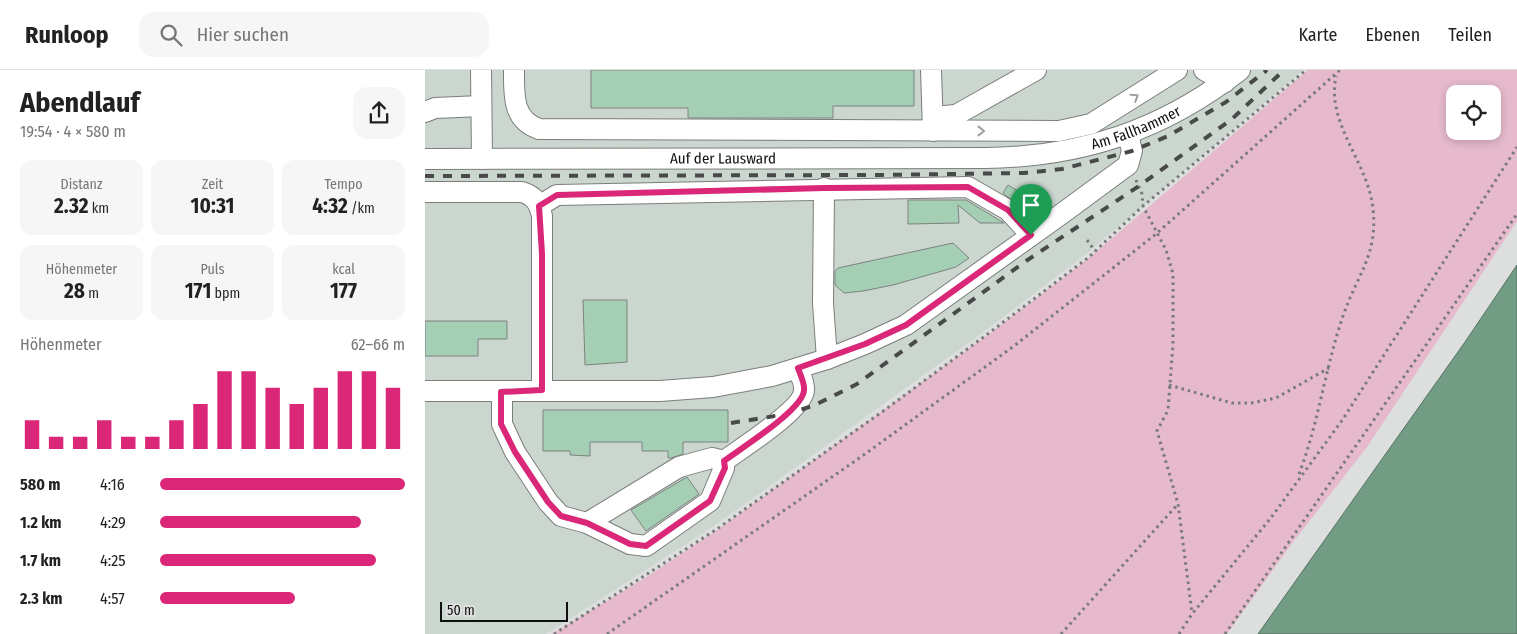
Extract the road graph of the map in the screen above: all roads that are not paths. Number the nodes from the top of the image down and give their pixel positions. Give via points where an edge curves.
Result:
1 (481, 70) edge
2 (514, 70) edge
3 (931, 70) edge
4 (1036, 70) edge
5 (1177, 70) edge
6 (1203, 70) edge
7 (1232, 76) edge
8 (481, 106) junction
9 (425, 112) edge
10 (933, 124) junction
11 (1128, 135) junction
12 (1019, 158) joint
13 (425, 159) edge
14 (482, 159) junction
15 (824, 188) junction
16 (425, 192) edge
17 (539, 206) junction
18 (1031, 235) junction
19 (827, 359) junction
20 (798, 368) junction
21 (542, 390) junction
22 (425, 391) edge
23 (501, 392) junction
24 (724, 461) junction
25 (587, 523) junction

1 - 8 street
2 - 10 street via 515,105 521,117 539,129
3 - 10 street
4 - 10 street via 956,115
10 -> 5 street via 1059,131 1091,124
6 - 7 street
7 - 11 street, Am Fallhammer via 1179,111
8 - 9 street via 435,108
8 - 14 street
11 - 12 street, Am Fallhammer via 1056,154
11 - 18 street via 1132,151 1128,165
12 - 14 street, Auf der Lausward
13 - 14 street, Auf der Lausward
15 - 17 street via 557,195
15 - 18 street via 968,187 1008,210
15 - 19 street via 823,303
16 - 17 street via 522,192 530,194
17 - 21 street
18 - 19 street via 906,325
19 - 20 street
20 - 21 street via 713,387 660,391
20 - 24 street via 805,390 801,399 788,414
21 - 23 street
22 - 23 street
23 - 25 street via 501,424 515,452 561,516
24 - 25 street via 712,458 679,466
24 - 25 street via 725,468 710,501 646,546 630,544

